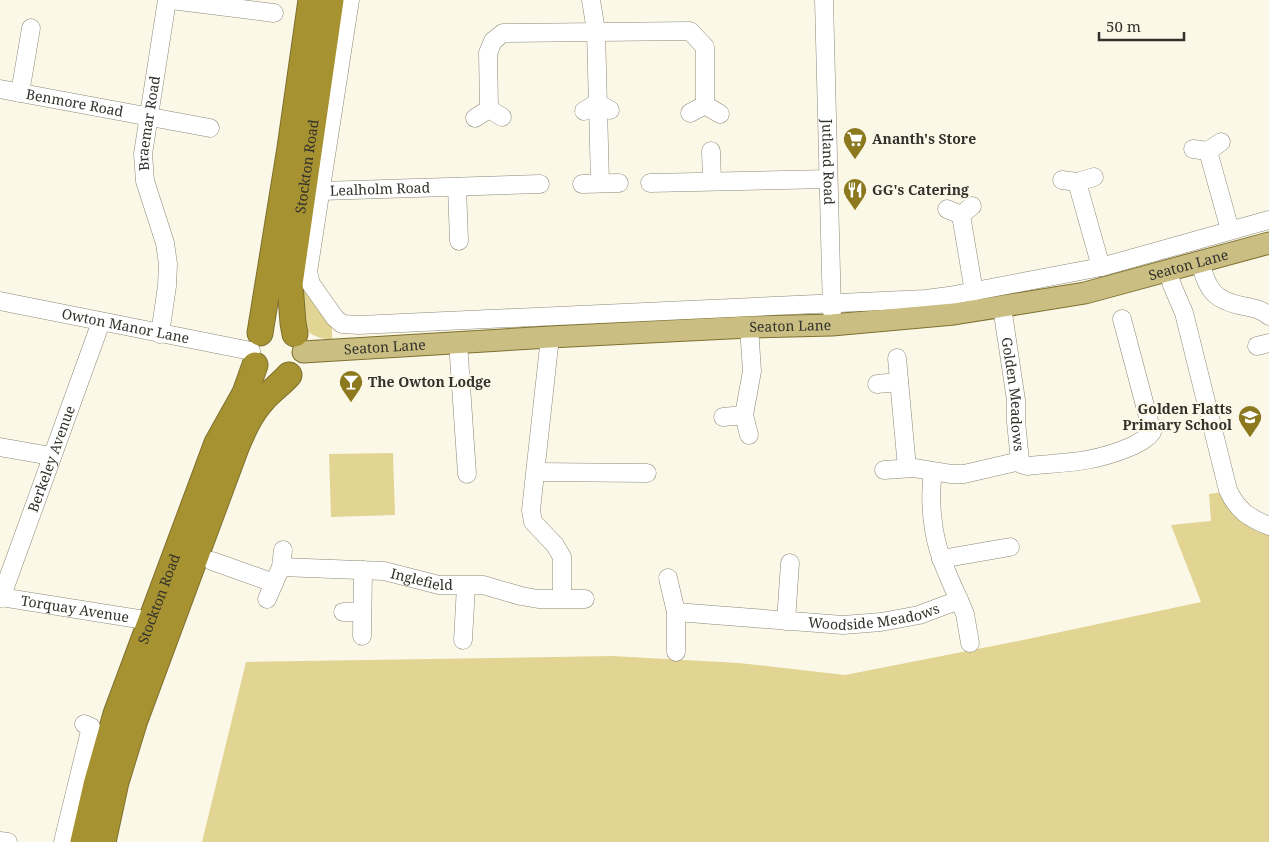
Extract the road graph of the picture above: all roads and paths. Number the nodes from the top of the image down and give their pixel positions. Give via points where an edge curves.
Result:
1 (168, 0) edge
2 (171, 0) edge
3 (311, 0) edge
4 (331, 0) edge
5 (350, 0) edge
6 (591, 0) edge
7 (824, 0) edge
8 (274, 13) dead end
9 (31, 28) dead end
10 (596, 31) junction
11 (0, 89) edge
12 (20, 93) junction
13 (690, 113) dead end
14 (489, 115) dead end
15 (150, 117) junction
16 (210, 128) dead end
17 (1207, 147) dead end
18 (711, 151) dead end
19 (1094, 177) dead end
20 (828, 179) junction
21 (712, 181) junction
22 (650, 182) dead end
23 (600, 183) junction
24 (619, 183) dead end
25 (540, 184) dead end
26 (582, 184) dead end
27 (457, 187) junction
28 (312, 190) junction
29 (960, 210) dead end
30 (1269, 220) edge
31 (1230, 230) junction
32 (459, 241) dead end
33 (1269, 243) edge
34 (1200, 262) junction
35 (1101, 267) junction
36 (1168, 270) junction
37 (974, 292) junction
38 (0, 301) edge
39 (831, 302) junction
40 (1002, 307) junction
41 (1269, 316) edge
42 (335, 318) joint
43 (1122, 319) dead end
44 (101, 322) junction
45 (832, 325) junction
46 (749, 327) junction
47 (160, 334) junction
48 (550, 337) junction
49 (458, 342) junction
50 (299, 343) junction
51 (255, 350) junction
52 (897, 358) dead end
53 (289, 375) junction
54 (899, 382) junction
55 (877, 384) dead end
56 (744, 415) junction
57 (723, 417) dead end
58 (749, 435) dead end
59 (0, 447) edge
60 (51, 456) junction
61 (1020, 461) junction
62 (907, 468) junction
63 (884, 470) dead end
64 (536, 472) junction
65 (933, 472) junction
66 (648, 473) dead end
67 (467, 474) dead end
68 (1269, 526) edge
69 (1010, 547) dead end
70 (941, 559) junction
71 (212, 561) dead end
72 (790, 563) dead end
73 (363, 570) junction
74 (668, 578) dead end
75 (466, 586) junction
76 (1, 598) edge
77 (562, 598) junction
78 (585, 599) dead end
79 (959, 600) junction
80 (343, 612) dead end
81 (362, 612) junction
82 (676, 612) junction
83 (786, 620) junction
84 (151, 621) junction
85 (362, 636) dead end
86 (463, 640) dead end
87 (970, 643) dead end
88 (676, 652) dead end
89 (84, 724) dead end
90 (0, 841) edge
91 (8, 842) edge
92 (63, 842) edge
93 (83, 842) edge
94 (103, 842) edge

1 - 15 street, Braemar Road
2 - 8 street
3 - 51 highway, Stockton Road via 290,148
4 - 28 highway, Stockton Road
5 - 28 street, Stockton Road
6 - 10 street
7 - 20 street, Jutland Road
9 - 12 street
10 - 13 street via 690,31 705,47 713,109
10 - 14 street via 503,33 493,41 488,53
10 - 23 street
11 - 12 street, Benmore Road
12 - 15 street, Benmore Road
15 - 16 street, Benmore Road
15 - 47 street, Braemar Road via 143,154 144,181 165,243 168,264
17 - 31 street
18 - 21 street
19 - 35 street via 1069,181
20 - 21 street
20 - 39 street, Jutland Road
21 - 22 street
23 - 24 street
23 - 26 street
25 - 27 street, Lealholm Road
27 - 28 street, Lealholm Road
27 - 32 street
28 - 42 street, Stockton Road via 308,272 311,284
28 - 50 highway, Stockton Road via 290,284 290,304
29 - 37 street
30 - 31 street, Seaton Lane
31 - 35 street, Seaton Lane
33 - 34 main road, Seaton Lane
34 - 36 main road, Seaton Lane
34 - 41 street via 1209,288 1216,296 1233,304 1258,309
35 - 37 street, Seaton Lane
36 - 40 main road, Seaton Lane via 1085,293
36 - 68 street via 1184,313 1228,490 1245,514
37 - 39 street, Seaton Lane via 926,299
38 - 44 street, Owton Manor Lane
39 - 42 street, Seaton Lane via 359,325 342,324
39 - 45 street, Jutland Road
40 - 45 main road, Seaton Lane
40 - 61 street, Golden Meadows via 1016,400
43 - 61 street, Golden Meadows via 1152,432 1116,453 1090,460 1027,466
44 - 47 street, Owton Manor Lane
44 - 60 street, Berkeley Avenue
45 - 46 main road, Seaton Lane
46 - 48 main road, Seaton Lane
46 - 56 street via 752,371
47 - 51 street, Owton Manor Lane
48 - 49 main road, Seaton Lane
48 - 64 street
49 - 50 main road, Seaton Lane
49 - 67 street
50 - 51 highway via 287,328 269,327
50 - 53 highway via 302,361
51 - 53 highway via 262,373 274,378
51 - 84 highway, Stockton Road via 245,393 217,443
52 - 54 street
53 - 94 highway, Stockton Road via 254,411 237,445 132,728
54 - 55 street
54 - 62 street
56 - 57 street
56 - 58 street
59 - 60 street
60 - 76 street, Berkeley Avenue
61 - 65 street via 964,474
62 - 63 street
62 - 65 street
64 - 66 street via 611,480
64 - 77 street via 531,510 533,522 562,557
65 - 70 street, Woodside Meadows via 931,500
69 - 70 street
70 - 79 street, Woodside Meadows
71 - 73 street, Inglefield via 276,575
72 - 83 street, Woodside Meadows
73 - 75 street, Inglefield via 384,571 439,585
73 - 81 street
74 - 82 street
75 - 77 street, Inglefield via 483,585 538,599
75 - 86 street
76 - 84 street, Torquay Avenue
77 - 78 street, Inglefield
79 - 83 street, Woodside Meadows via 918,615 881,622 843,625
79 - 87 street, Woodside Meadows
80 - 81 street
81 - 85 street
82 - 83 street, Woodside Meadows
82 - 88 street
84 - 93 highway, Stockton Road via 111,730
89 - 92 street via 91,727
90 - 91 street

